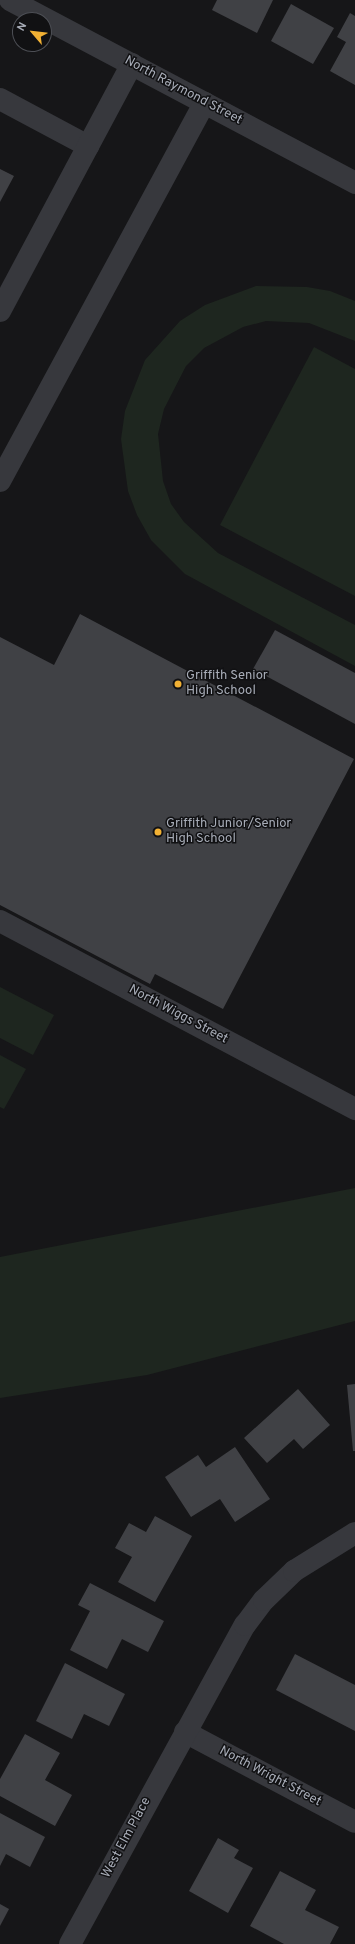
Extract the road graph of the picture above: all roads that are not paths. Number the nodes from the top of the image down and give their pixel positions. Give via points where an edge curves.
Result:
1 (10, 0) edge
2 (132, 64) junction
3 (0, 99) edge
4 (204, 103) junction
5 (88, 146) junction
6 (355, 183) edge
7 (0, 311) edge
8 (0, 481) edge
9 (0, 920) edge
10 (355, 1109) edge
11 (355, 1533) edge
12 (185, 1732) junction
13 (355, 1822) edge
14 (70, 1944) edge

1 - 2 street, North Raymond Street
2 - 4 street, North Raymond Street
2 - 5 street
3 - 5 street
4 - 6 street, North Raymond Street
4 - 8 street
5 - 7 street
9 - 10 street, North Wiggs Street
11 - 12 street, West Elm Place via 312,1557 264,1600 229,1650
12 - 13 street, North Wright Street
12 - 14 street, West Elm Place

